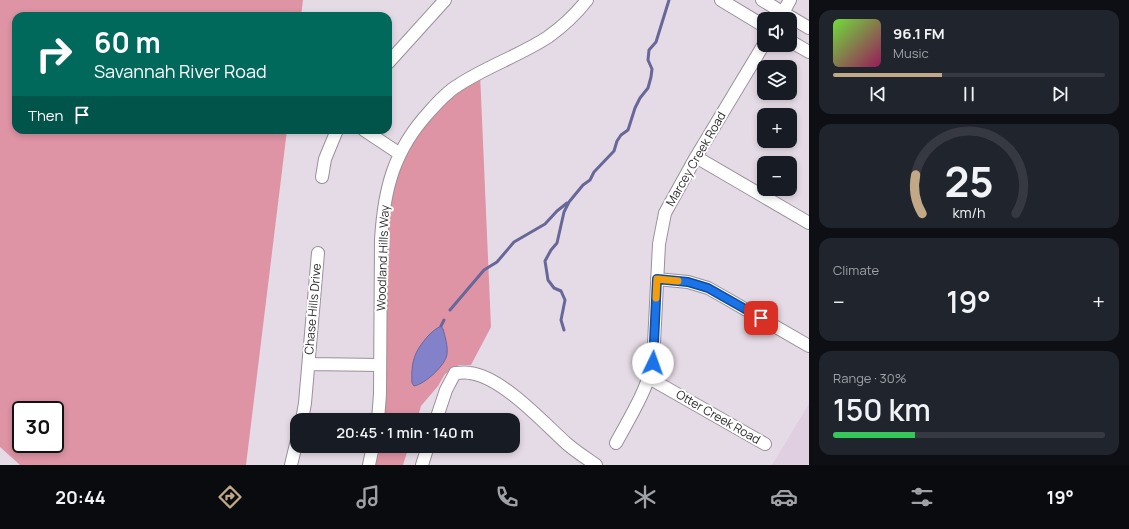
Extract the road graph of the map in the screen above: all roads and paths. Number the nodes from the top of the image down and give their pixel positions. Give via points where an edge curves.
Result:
1 (443, 0) edge
2 (587, 0) edge
3 (721, 0) edge
4 (762, 0) edge
5 (790, 0) edge
6 (776, 12) edge
7 (783, 12) edge
8 (757, 22) edge
9 (797, 23) edge
10 (809, 28) edge
11 (797, 45) edge
12 (759, 52) edge
13 (809, 52) edge
14 (392, 58) edge
15 (335, 134) edge
16 (370, 134) edge
17 (400, 154) junction
18 (696, 157) junction
19 (322, 177) dead end
20 (809, 223) edge
21 (318, 253) dead end
22 (657, 279) junction
23 (809, 346) edge
24 (309, 364) junction
25 (380, 365) junction
26 (649, 378) junction
27 (303, 413) edge
28 (379, 413) edge
29 (438, 413) edge
30 (616, 443) dead end
31 (765, 444) dead end
32 (294, 453) edge
33 (372, 453) edge
34 (426, 453) edge
35 (291, 465) edge
36 (369, 465) edge
37 (422, 465) edge
38 (596, 465) edge

1 - 14 street
2 - 17 street, Woodland Hills Way via 567,22 548,37 456,86 422,120
3 - 8 street
4 - 6 street
5 - 7 street
9 - 10 street
11 - 13 street
12 - 18 street, Marcey Creek Road
15 - 19 street via 325,159
16 - 17 street
17 - 25 street, Woodland Hills Way via 385,196 382,217
18 - 20 street
18 - 22 street, Marcey Creek Road via 665,213 659,244
21 - 24 street, Chase Hills Drive
22 - 23 street via 688,282 708,288
22 - 26 street, Marcey Creek Road via 653,363
24 - 25 street, Chase Hills Drive
24 - 27 street, Chase Hills Drive
25 - 28 street, Woodland Hills Way
26 - 30 street, Marcey Creek Road
26 - 31 street, Otter Creek Road
29 - 38 street via 455,373 471,373 487,378 520,400 567,444
32 - 35 street
33 - 36 street
34 - 37 street

